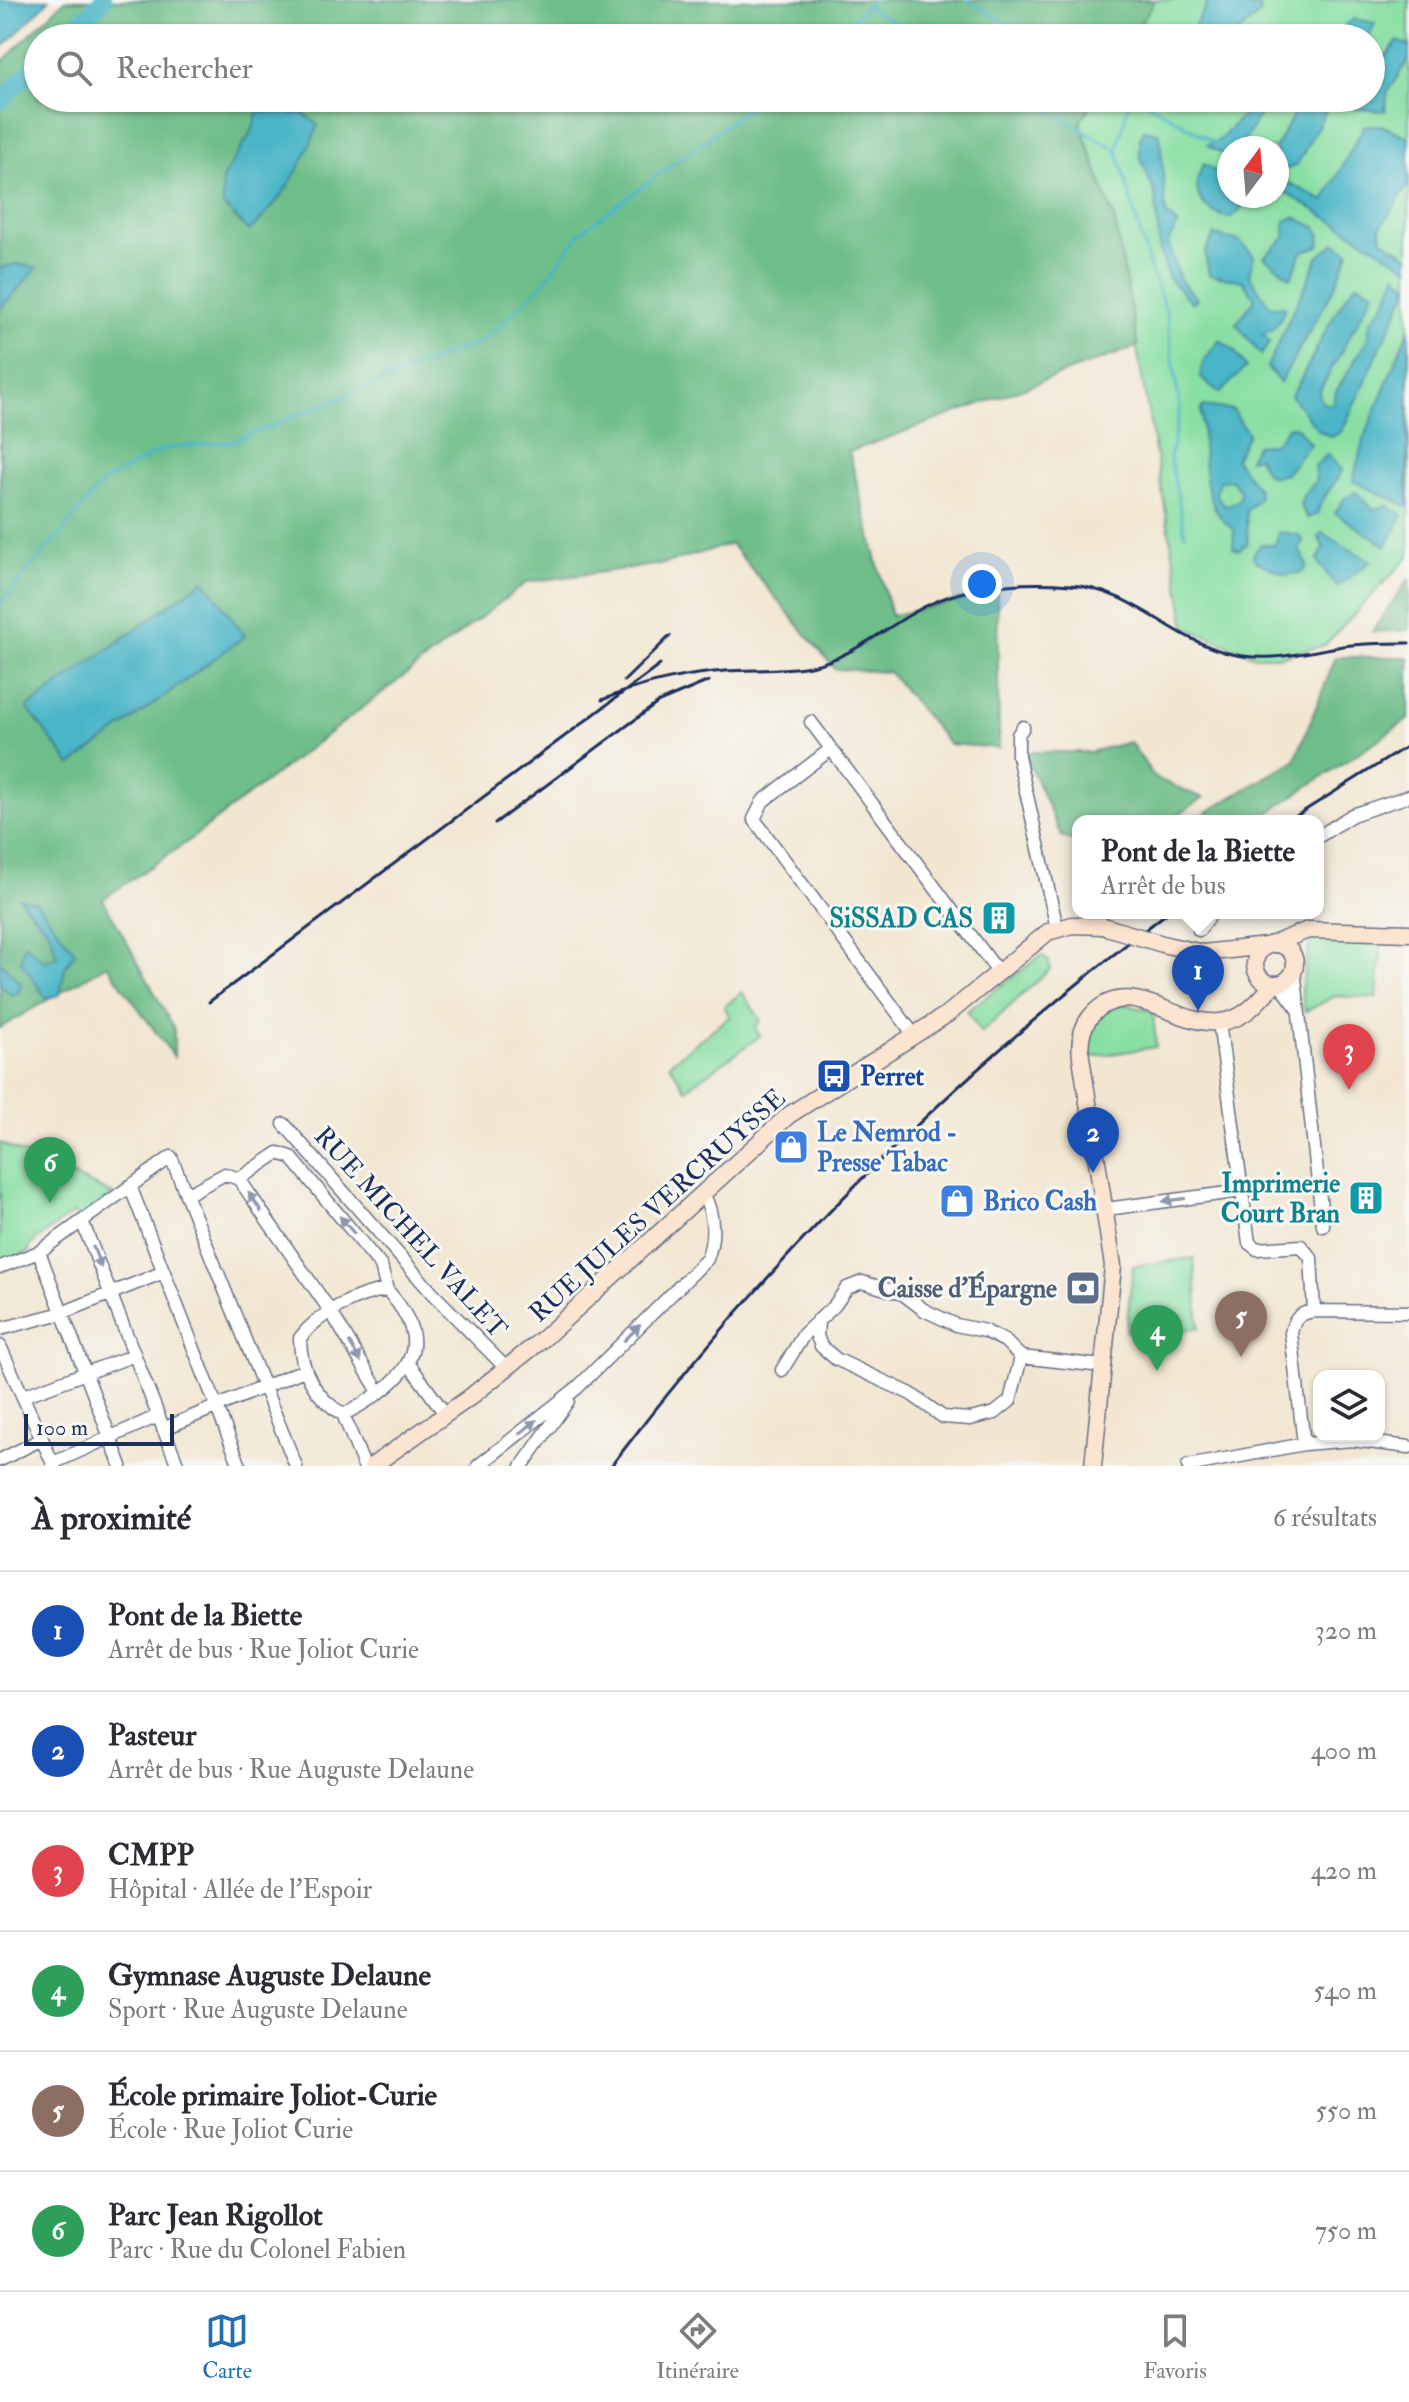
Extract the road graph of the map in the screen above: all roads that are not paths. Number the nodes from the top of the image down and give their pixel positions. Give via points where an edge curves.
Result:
1 (811, 722) dead end
2 (1023, 727) dead end
3 (831, 749) junction
4 (1409, 796) edge
5 (1324, 833) edge
6 (1207, 919) edge
7 (1057, 928) junction
8 (1325, 929) junction
9 (1199, 930) dead end
10 (1409, 933) edge
11 (1270, 945) junction
12 (1228, 952) junction
13 (1294, 966) junction
14 (999, 973) junction
15 (1267, 978) junction
16 (1296, 1006) junction
17 (1219, 1022) junction
18 (914, 1035) junction
19 (284, 1124) dead end
20 (239, 1179) junction
21 (130, 1186) junction
22 (1243, 1191) junction
23 (186, 1195) junction
24 (704, 1195) junction
25 (1106, 1209) junction
26 (82, 1221) junction
27 (1323, 1226) dead end
28 (39, 1252) junction
29 (0, 1267) edge
30 (164, 1272) junction
31 (387, 1290) junction
32 (111, 1294) junction
33 (1314, 1311) junction
34 (331, 1312) junction
35 (1409, 1312) edge
36 (62, 1313) junction
37 (818, 1320) junction
38 (0, 1329) edge
39 (0, 1346) edge
40 (135, 1355) junction
41 (1021, 1357) junction
42 (409, 1364) junction
43 (1102, 1366) junction
44 (506, 1368) junction
45 (304, 1370) junction
46 (782, 1370) dead end
47 (85, 1373) junction
48 (577, 1388) junction
49 (264, 1389) junction
50 (379, 1392) junction
51 (23, 1396) junction
52 (217, 1407) junction
53 (343, 1414) junction
54 (446, 1415) junction
55 (158, 1416) junction
56 (163, 1429) junction
57 (109, 1435) junction
58 (42, 1439) junction
59 (1304, 1444) junction
60 (1409, 1447) edge
61 (0, 1460) edge
62 (54, 1465) edge
63 (373, 1465) edge
64 (121, 1466) edge
65 (178, 1466) edge
66 (240, 1466) edge
67 (296, 1466) edge
68 (478, 1466) edge
69 (522, 1466) edge
70 (1093, 1466) edge
71 (1188, 1466) edge

1 - 3 street
2 - 7 street via 1018,756
3 - 14 street
3 - 18 street via 763,801 754,819
4 - 5 street via 1352,815
6 - 9 street
7 - 12 main road, bridge via 1103,926 1195,952
7 - 14 main road, RUE JULES VERCRUYSSE
8 - 10 main road
8 - 11 main road
8 - 13 main road via 1305,942
11 - 12 main road
11 - 13 main road via 1285,947
11 - 15 main road via 1256,959
12 - 15 main road
13 - 15 main road
13 - 16 street
14 - 18 main road, RUE JULES VERCRUYSSE
15 - 16 street
15 - 17 main road via 1244,1015
16 - 27 street
17 - 22 street
17 - 25 main road via 1191,1020 1138,1000 1120,999 1095,1012 1080,1039
18 - 24 main road, RUE JULES VERCRUYSSE via 789,1115
19 - 44 street, RUE MICHEL VALET via 433,1294
20 - 23 street via 225,1174
31 -> 20 street via 381,1266 291,1157 278,1153
34 -> 20 street
21 - 23 street via 171,1157
21 - 26 street
21 - 30 street
22 -> 25 street
22 - 33 street via 1252,1247 1296,1245 1309,1252
23 - 49 street
24 - 44 main road, RUE JULES VERCRUYSSE
48 -> 24 street via 707,1259 712,1221
25 - 43 main road via 1113,1266
26 - 28 street
26 -> 32 street
28 - 29 street
28 - 36 street
30 - 32 street
30 - 52 street
31 - 34 street
31 - 42 street via 413,1329
32 - 36 street
32 - 40 street
33 - 35 street
33 - 59 street via 1295,1319 1291,1333
34 - 45 street via 312,1322 300,1338
34 -> 50 street
36 - 38 street
36 - 47 street
37 - 41 street via 847,1288 862,1282 880,1284 956,1325 995,1336
37 - 41 street via 821,1346 836,1359 911,1394 943,1417 970,1419 995,1413 1010,1401
37 - 46 street
39 - 51 street
40 - 47 street
40 - 55 street
41 - 43 street
42 - 50 street
42 - 54 street
43 - 70 main road
44 - 54 main road, RUE JULES VERCRUYSSE
45 - 49 street
45 - 53 street via 329,1406
47 - 51 street
47 - 57 street
68 -> 48 street
48 - 69 street
49 - 52 street
49 - 67 street
50 - 53 street
51 - 58 street
52 - 56 street
52 - 66 street
53 - 63 street
54 - 63 main road, RUE JULES VERCRUYSSE
55 - 56 street
55 - 57 street
56 - 65 street
57 - 62 street
57 - 64 street
58 - 61 street
58 - 62 street
59 - 60 street via 1352,1440
59 - 71 street

